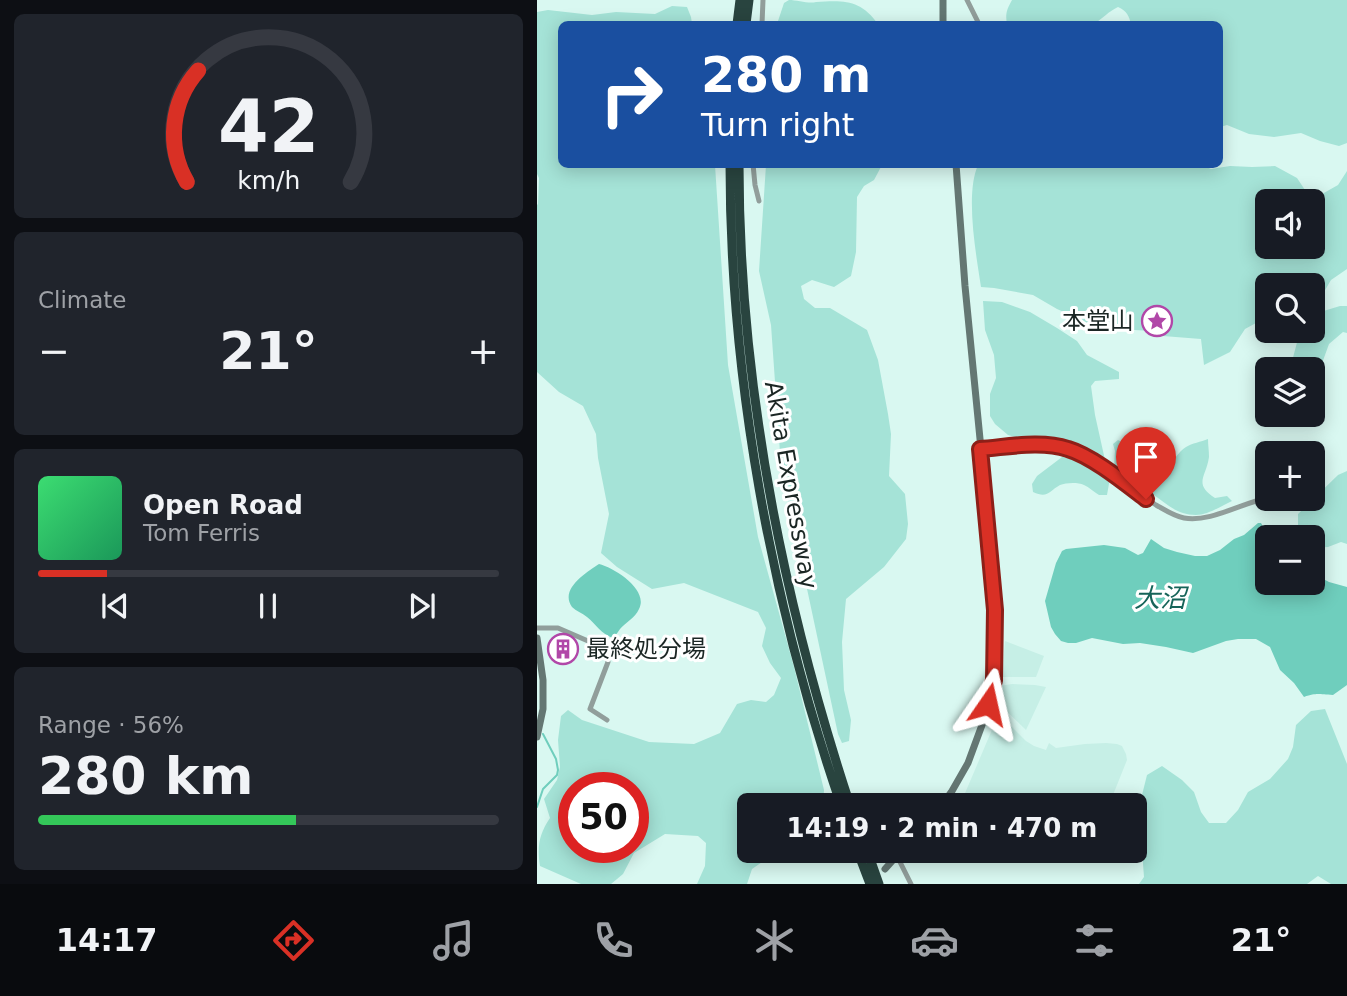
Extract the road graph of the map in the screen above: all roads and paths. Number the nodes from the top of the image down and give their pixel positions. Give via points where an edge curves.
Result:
1 (740, 0) edge
2 (749, 0) edge
3 (763, 0) edge
4 (943, 0) edge
5 (967, 0) edge
6 (737, 21) edge
7 (746, 21) edge
8 (762, 21) edge
9 (943, 21) edge
10 (978, 21) edge
11 (730, 168) edge
12 (739, 168) edge
13 (753, 168) edge
14 (956, 168) edge
15 (759, 201) dead end
16 (980, 449) junction
17 (1255, 502) edge
18 (537, 628) edge
19 (537, 638) edge
20 (607, 720) dead end
21 (537, 737) edge
22 (837, 793) edge
23 (846, 793) edge
24 (951, 793) edge
25 (862, 863) edge
26 (872, 863) edge
27 (891, 863) edge
28 (904, 863) edge
29 (885, 869) dead end
30 (870, 884) edge
31 (879, 884) edge
32 (911, 884) edge

1 - 6 highway
2 - 7 highway
3 - 8 street
4 - 9 main road
5 - 10 street
11 - 22 highway, Akita Expressway via 738,326 755,462 794,650
12 - 23 highway, Akita Expressway via 741,261 764,461 788,587
13 - 15 street
14 - 16 main road
16 - 17 street via 1022,445 1069,449 1171,514 1185,518 1197,519
16 - 24 main road via 995,610 994,683 968,763
18 - 20 street via 558,628 606,652 608,662 590,709
19 - 21 main road via 543,709
25 - 30 highway
26 - 31 highway
27 - 29 main road
28 - 32 street

